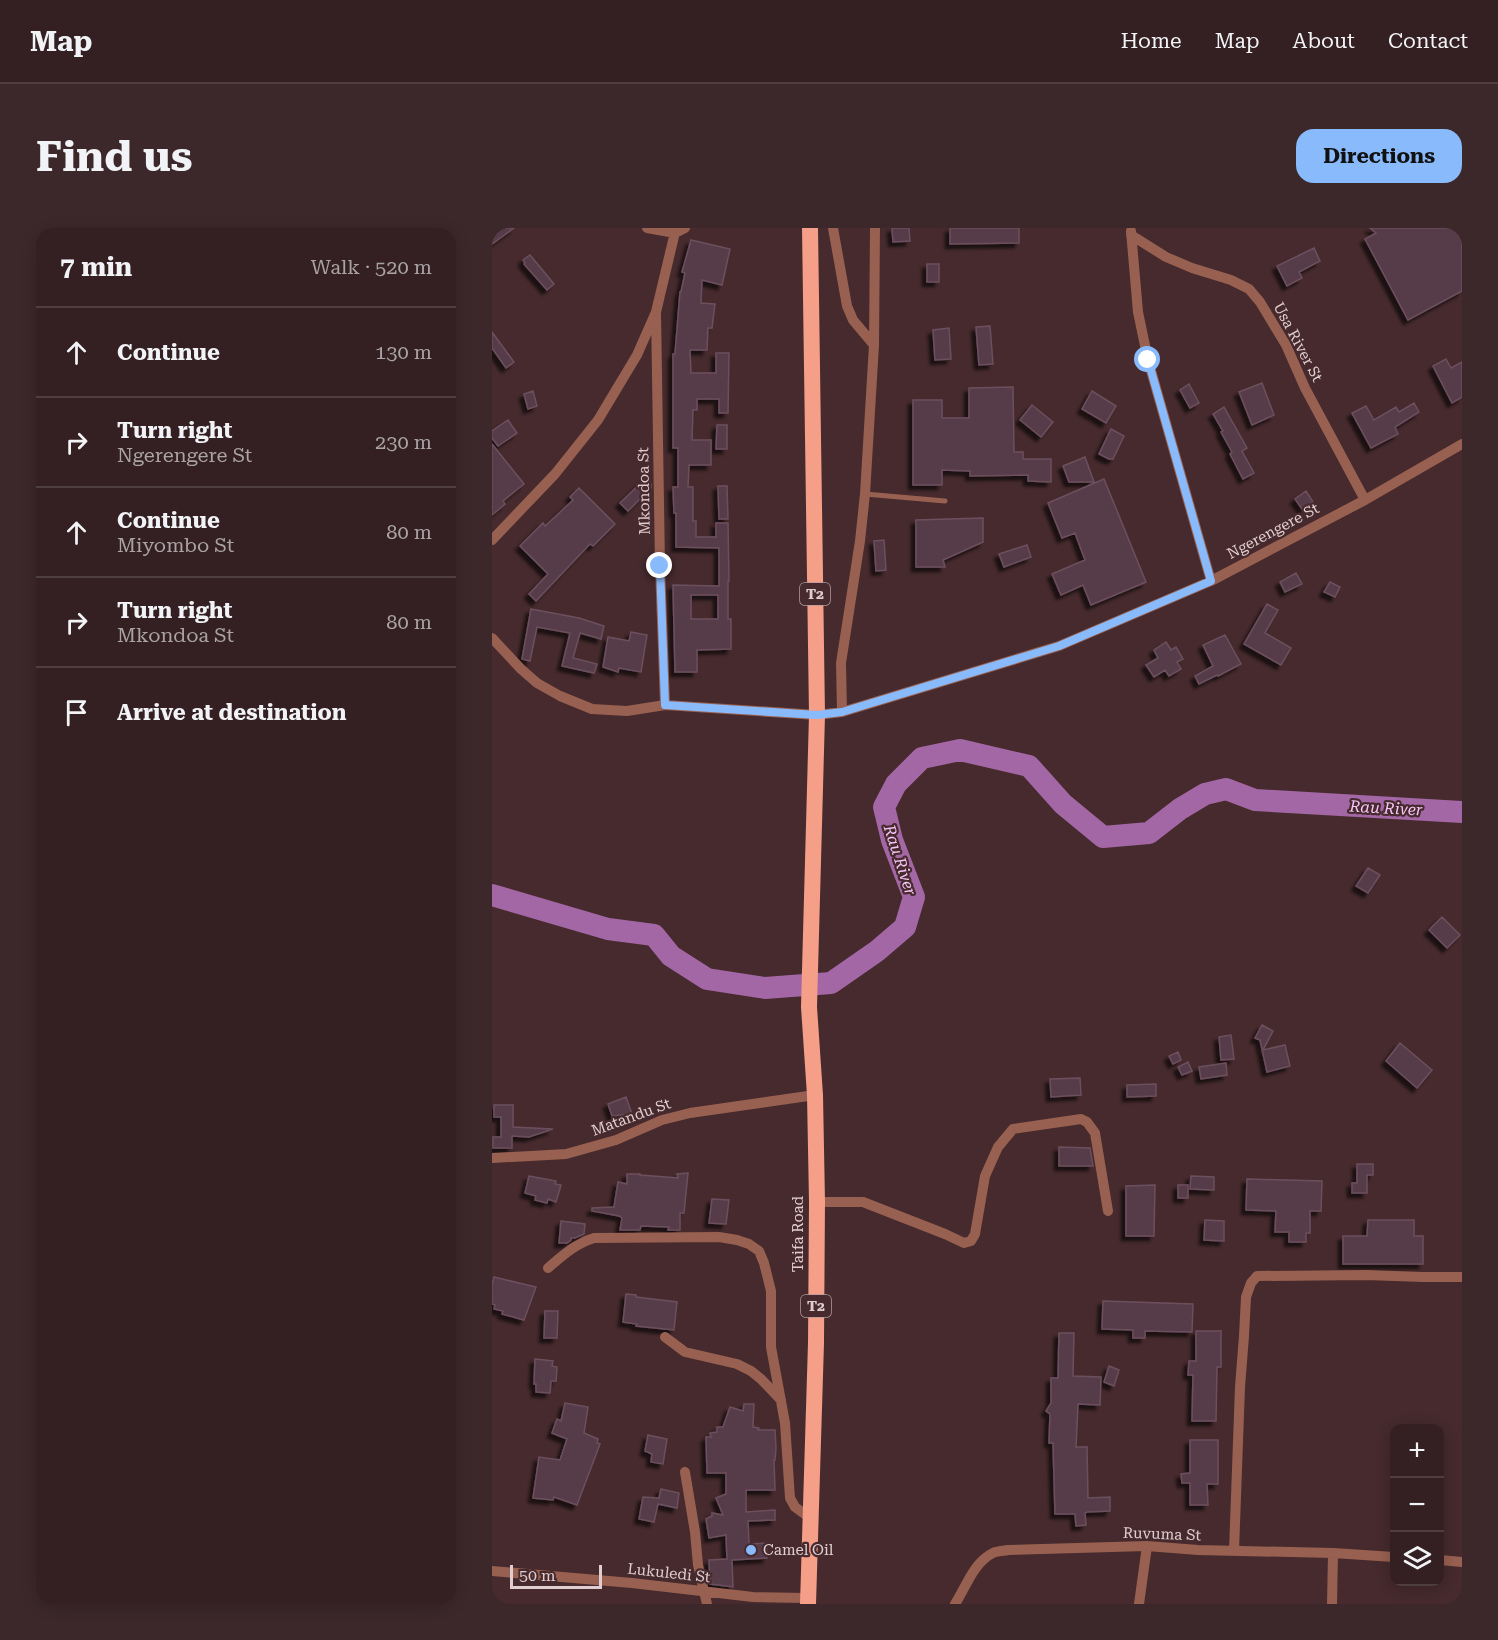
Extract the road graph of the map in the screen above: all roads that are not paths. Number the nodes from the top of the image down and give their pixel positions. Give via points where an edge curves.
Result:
1 (647, 228) edge
2 (810, 228) edge
3 (833, 228) edge
4 (876, 228) edge
5 (678, 230) edge
6 (1131, 231) edge
7 (656, 312) junction
8 (874, 345) junction
9 (1462, 444) edge
10 (865, 494) junction
11 (1365, 500) junction
12 (945, 501) dead end
13 (492, 540) edge
14 (1211, 581) junction
15 (492, 638) edge
16 (665, 705) junction
17 (842, 712) junction
18 (817, 715) junction
19 (815, 1095) junction
20 (492, 1158) edge
21 (817, 1202) junction
22 (1108, 1211) dead end
23 (548, 1268) dead end
24 (1462, 1276) edge
25 (665, 1337) dead end
26 (781, 1401) junction
27 (684, 1472) dead end
28 (810, 1518) junction
29 (1147, 1546) junction
30 (1234, 1551) junction
31 (1333, 1553) junction
32 (1390, 1557) edge
33 (1444, 1560) edge
34 (1462, 1562) edge
35 (492, 1571) edge
36 (704, 1592) junction
37 (807, 1601) edge
38 (707, 1604) edge
39 (956, 1604) edge
40 (1139, 1604) edge
41 (1332, 1604) edge

1 - 5 street
2 - 18 highway, T2
3 - 8 street via 847,306 853,320
4 - 8 street
5 - 7 street
6 - 11 street, Usa River St via 1166,257 1249,289 1286,345
6 - 14 street via 1138,312 1148,360
7 - 13 street via 637,355 598,420 555,474
7 - 16 street, Mkondoa St
8 - 10 street
9 - 11 street, Ngerengere St
10 - 12 lane
10 - 17 street via 841,663
11 - 14 street, Ngerengere St
14 - 17 street, Ngerengere St via 1059,646
15 - 16 street, Ngerengere St via 537,683 592,709 627,711
16 - 18 street, Ngerengere St
17 - 18 street, Ngerengere St
18 - 19 highway, Taifa Road / T2 via 809,1007
19 - 20 street, Matandu St via 690,1113 566,1154
19 - 21 highway, Taifa Road / T2
21 - 22 street via 863,1202 964,1243 971,1241 985,1176 998,1147 1013,1129 1081,1119 1095,1133
21 - 28 highway, Taifa Road / T2
23 - 26 street via 571,1248 594,1238 719,1237 749,1244 759,1251 771,1291 771,1347
24 - 30 street via 1257,1276 1251,1283 1246,1297 1240,1387
25 - 26 street via 685,1352 751,1371
26 - 28 street via 790,1498
27 - 36 street
28 - 37 highway, Taifa Road / T2
29 - 30 street, Ruvuma St
29 - 39 street, Ruvuma St via 994,1552 983,1560
29 - 40 street
30 - 31 street, Ruvuma St
31 - 32 street, Ruvuma St
31 - 41 street
33 - 34 street
35 - 36 street, Lukuledi St
36 - 37 street, Lukuledi St
36 - 38 street

